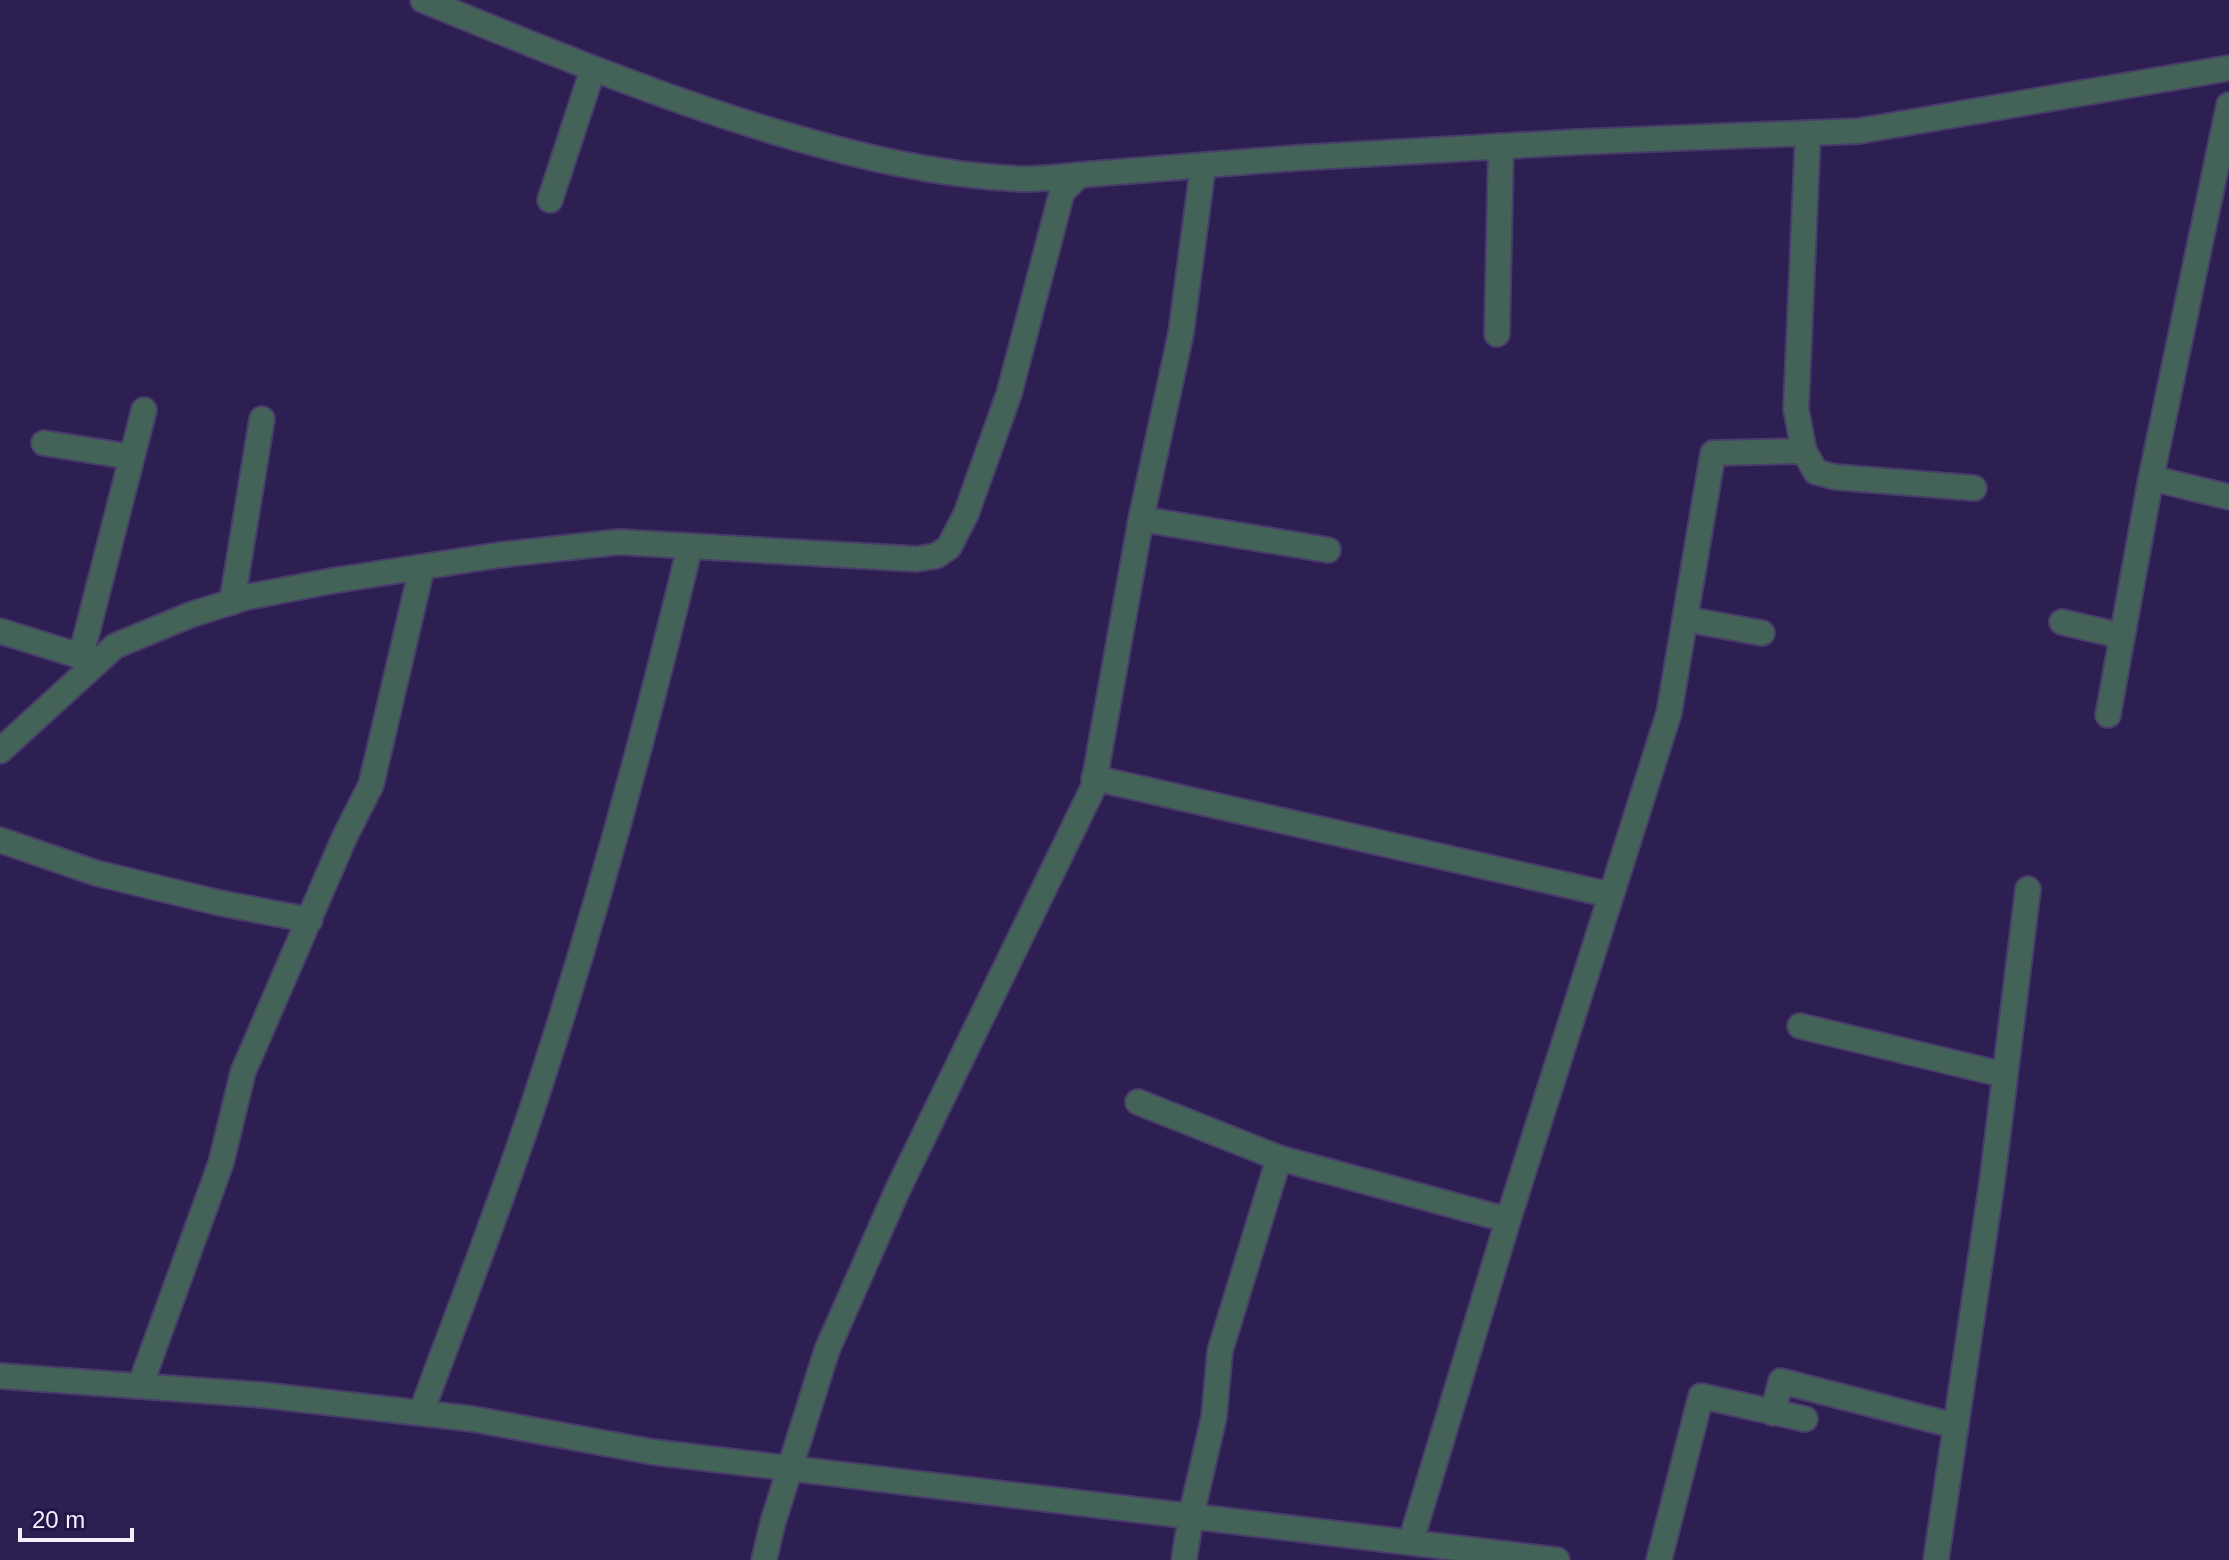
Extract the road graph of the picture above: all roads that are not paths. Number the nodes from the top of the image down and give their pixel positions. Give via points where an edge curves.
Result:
1 (423, 0) edge
2 (2229, 68) edge
3 (593, 69) junction
4 (2229, 105) edge
5 (1808, 133) junction
6 (1501, 146) junction
7 (1203, 166) junction
8 (1079, 175) junction
9 (550, 200) dead end
10 (2218, 216) edge
11 (1497, 334) dead end
12 (144, 410) dead end
13 (262, 419) dead end
14 (44, 443) dead end
15 (1804, 451) junction
16 (132, 457) junction
17 (2151, 478) junction
18 (1974, 488) dead end
19 (2229, 497) edge
20 (1141, 519) junction
21 (690, 546) junction
22 (1328, 550) dead end
23 (422, 567) junction
24 (232, 602) junction
25 (1685, 619) junction
26 (2062, 622) dead end
27 (0, 631) edge
28 (1762, 633) dead end
29 (2122, 636) junction
30 (90, 658) junction
31 (2108, 715) dead end
32 (0, 751) edge
33 (1094, 778) junction
34 (0, 840) edge
35 (2028, 889) dead end
36 (1611, 895) junction
37 (310, 920) junction
38 (1800, 1026) dead end
39 (2005, 1075) junction
40 (1138, 1102) dead end
41 (1279, 1158) junction
42 (1508, 1220) junction
43 (0, 1376) edge
44 (140, 1386) junction
45 (421, 1413) junction
46 (1773, 1413) junction
47 (1805, 1419) dead end
48 (1956, 1426) junction
49 (790, 1467) junction
50 (1191, 1516) junction
51 (1411, 1541) junction
52 (1465, 1554) edge
53 (764, 1560) edge
54 (1184, 1560) edge
55 (1557, 1560) edge
56 (1659, 1560) edge
57 (1936, 1560) edge

1 - 3 street
2 - 5 street via 1859,131
3 - 8 street via 836,151 940,172 1026,179
3 - 9 street
4 - 10 street
5 - 6 street
5 - 15 street via 1796,409
6 - 7 street
6 - 11 street
7 - 8 street
7 - 20 street via 1181,333
8 - 21 street via 1062,192 1009,394 949,547 936,556 916,559
10 - 17 street
12 - 16 street
13 - 24 street
14 - 16 street
15 - 18 street via 1816,472 1835,477
15 - 25 street via 1713,453
16 - 30 street
17 - 19 street
17 - 29 street
20 - 22 street
20 - 33 street
21 - 23 street via 619,542
21 - 45 street via 582,953 536,1098
23 - 24 street
23 - 37 street via 371,785
24 - 30 street
25 - 28 street
25 - 36 street via 1669,713
26 - 29 street
27 - 30 street
29 - 31 street
30 - 32 street
33 - 36 street
33 - 49 street via 898,1189 827,1350
34 - 37 street via 96,873
35 - 39 street
36 - 42 street
37 - 44 street via 243,1072 221,1163
38 - 39 street
39 - 48 street
40 - 41 street
41 - 42 street
41 - 50 street via 1220,1351 1214,1417
42 - 51 street
43 - 44 street
44 - 45 street
45 - 49 street via 653,1452
46 - 47 street
46 - 48 street via 1781,1381
46 - 56 street via 1701,1396
48 - 57 street
49 - 50 street
49 - 53 street
50 - 51 street
50 - 54 street
51 - 52 street
52 - 55 street

